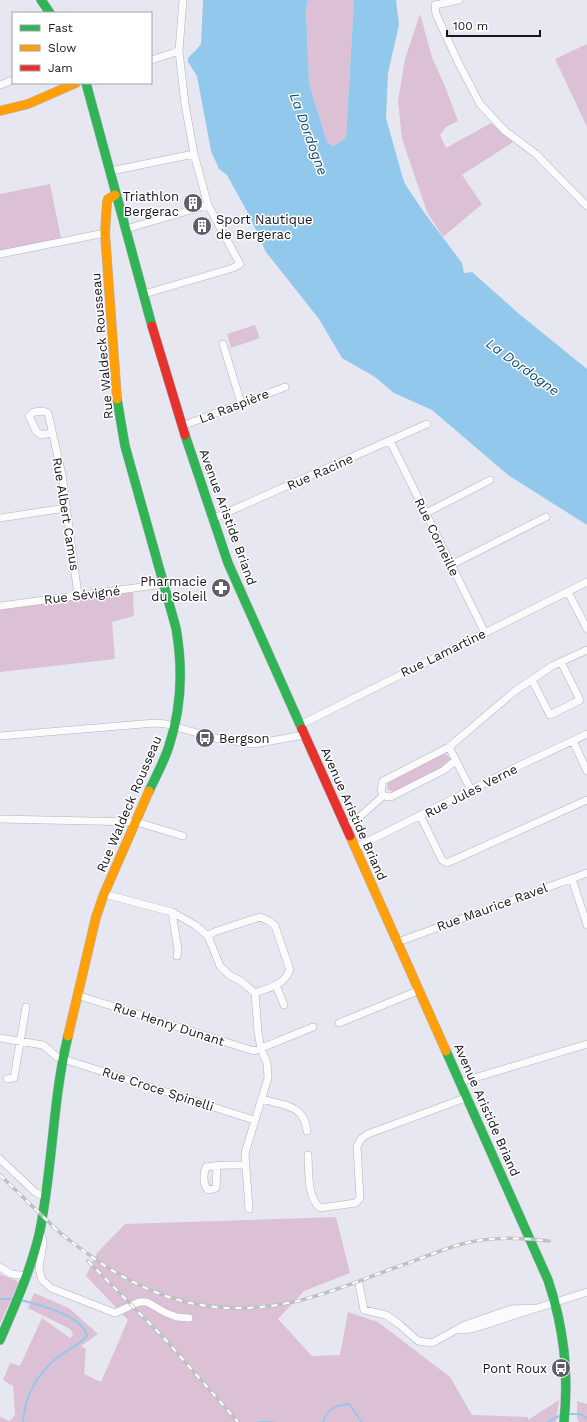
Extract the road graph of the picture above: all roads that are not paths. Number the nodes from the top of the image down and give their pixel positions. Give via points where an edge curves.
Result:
1 (41, 0) edge
2 (183, 0) edge
3 (429, 0) edge
4 (459, 0) edge
5 (435, 5) junction
6 (49, 12) edge
7 (179, 51) junction
8 (152, 60) edge
9 (12, 80) edge
10 (74, 84) edge
11 (86, 84) edge
12 (0, 85) edge
13 (0, 111) edge
14 (194, 154) junction
15 (111, 171) junction
16 (115, 195) junction
17 (208, 205) junction
18 (587, 206) edge
19 (126, 228) junction
20 (105, 232) junction
21 (0, 254) edge
22 (144, 294) junction
23 (223, 344) dead end
24 (285, 387) dead end
25 (241, 403) junction
26 (427, 424) dead end
27 (182, 426) junction
28 (52, 433) dead end
29 (390, 441) junction
30 (490, 480) dead end
31 (66, 508) junction
32 (426, 513) junction
33 (546, 517) dead end
34 (0, 518) edge
35 (212, 519) junction
36 (451, 565) junction
37 (587, 582) edge
38 (164, 584) junction
39 (568, 592) junction
40 (78, 595) junction
41 (0, 606) edge
42 (587, 629) edge
43 (485, 633) junction
44 (587, 650) edge
45 (561, 662) junction
46 (532, 680) junction
47 (300, 725) junction
48 (174, 726) junction
49 (587, 734) edge
50 (304, 735) junction
51 (0, 736) edge
52 (573, 741) junction
53 (449, 747) junction
54 (456, 760) junction
55 (587, 771) edge
56 (471, 790) junction
57 (383, 796) junction
58 (587, 800) edge
59 (421, 816) junction
60 (0, 820) edge
61 (137, 822) junction
62 (345, 825) junction
63 (183, 836) dead end
64 (355, 848) junction
65 (587, 873) edge
66 (572, 878) junction
67 (104, 894) junction
68 (172, 912) junction
69 (587, 925) edge
70 (208, 936) junction
71 (398, 942) junction
72 (177, 956) dead end
73 (276, 985) junction
74 (420, 990) junction
75 (255, 993) junction
76 (77, 995) junction
77 (284, 1005) dead end
78 (26, 1007) dead end
79 (339, 1023) dead end
80 (313, 1027) dead end
81 (0, 1038) edge
82 (20, 1041) junction
83 (587, 1044) edge
84 (261, 1049) junction
85 (62, 1058) junction
86 (7, 1079) dead end
87 (461, 1082) junction
88 (468, 1097) junction
89 (262, 1099) junction
90 (254, 1120) junction
91 (307, 1130) dead end
92 (308, 1155) dead end
93 (0, 1160) edge
94 (246, 1164) junction
95 (217, 1166) dead end
96 (45, 1196) junction
97 (249, 1209) dead end
98 (39, 1234) junction
99 (0, 1267) edge
100 (28, 1276) junction
101 (359, 1284) dead end
102 (587, 1292) edge
103 (555, 1301) junction
104 (189, 1318) dead end
105 (0, 1340) edge
106 (564, 1422) edge

1 - 6 main road
2 - 7 street
3 - 5 street
4 - 5 street
5 - 18 street via 436,14 480,104 505,131 536,154
7 - 8 street
7 - 14 street via 184,104
9 - 12 street
10 - 13 main road via 28,104
11 - 15 main road, Avenue Aristide Briand
14 - 15 street
14 - 17 street
15 - 16 main road, Avenue Aristide Briand
16 - 19 main road, Avenue Aristide Briand
16 - 20 main road, Rue Waldeck Rousseau via 108,198
17 - 19 street
17 - 22 street via 240,264
19 - 22 main road, Avenue Aristide Briand
20 - 21 street
20 - 38 main road, Rue Waldeck Rousseau via 116,391 125,446
22 - 27 main road, Avenue Aristide Briand
23 - 25 street
24 - 25 street, La Raspière
25 - 27 street, La Raspière
26 - 29 street, Rue Racine
27 - 35 main road, Avenue Aristide Briand
28 - 31 street, Rue Albert Camus via 62,475
29 - 32 street, Rue Corneille
29 - 35 street, Rue Racine
30 - 32 street
31 - 34 street
31 - 40 street, Rue Albert Camus
32 - 36 street, Rue Corneille
33 - 36 street
35 - 47 main road, Avenue Aristide Briand via 228,563
36 - 43 street, Rue Corneille
37 - 39 street, Rue Lamartine
38 - 40 street, Rue Sévigné
38 - 48 main road, Rue Waldeck Rousseau via 181,655 180,700
39 - 42 street
39 - 43 street, Rue Lamartine
40 - 41 street, Rue Sévigné
43 - 47 street, Rue Lamartine
44 - 45 street
45 - 46 street
45 - 46 street via 580,700 550,715
46 - 53 street via 515,691
47 - 50 main road, Avenue Aristide Briand
48 - 50 street via 215,738 253,744
48 - 51 street via 155,724
48 - 61 main road, Rue Waldeck Rousseau via 169,746
49 - 52 street, Rue Jules Verne
50 - 62 main road, Avenue Aristide Briand
52 - 55 street
52 - 56 street, Rue Jules Verne
53 - 54 street
53 - 57 street via 383,781
54 - 56 street
54 - 57 street via 444,770 391,797
56 - 59 street, Rue Jules Verne
57 - 62 street via 355,821
58 - 59 street via 447,863 442,860
59 - 64 street, Rue Jules Verne
60 - 61 street
61 - 63 street
61 - 67 main road, Rue Waldeck Rousseau
62 - 64 main road, Avenue Aristide Briand
64 - 71 main road, Avenue Aristide Briand
65 - 66 street, Rue Maurice Ravel
66 - 69 street
66 - 71 street, Rue Maurice Ravel
67 - 68 street
67 - 76 main road, Rue Waldeck Rousseau
68 - 70 street
68 - 72 street
70 - 73 street via 251,919 260,917 269,921 275,926 290,970 287,977
70 - 75 street via 220,966
71 - 74 main road, Avenue Aristide Briand
73 - 75 street
73 - 77 street
74 - 79 street
74 - 87 main road, Avenue Aristide Briand
75 - 84 street
76 - 84 street, Rue Henry Dunant via 254,1051
76 - 85 main road, Rue Waldeck Rousseau
78 - 82 street
80 - 84 street via 267,1044
81 - 82 street, Rue Croce Spinelli
82 - 85 street, Rue Croce Spinelli via 43,1045
82 - 86 street via 14,1078
83 - 87 street
84 - 89 street via 267,1064 268,1078
85 - 90 street, Rue Croce Spinelli
85 - 96 main road, Rue Waldeck Rousseau via 56,1086
87 - 88 main road, Avenue Aristide Briand
88 - 92 street via 368,1134 361,1139 357,1146 360,1198 356,1203 320,1208 314,1203
88 - 103 main road, Avenue Aristide Briand via 537,1253
89 - 90 street
89 - 91 street via 302,1113 306,1119
90 - 94 street via 246,1148
93 - 96 street via 35,1192
94 - 95 street
94 - 97 street
96 - 98 main road, Rue Waldeck Rousseau
98 - 100 main road, Rue Waldeck Rousseau
98 - 104 street via 43,1243 39,1269 42,1280 51,1288 116,1313 139,1302 147,1302 166,1313
99 - 100 street via 11,1274
100 - 105 main road, Rue Waldeck Rousseau
101 - 103 street via 364,1310 386,1315 418,1341 432,1343 455,1330 472,1329
102 - 103 street
103 - 106 main road, Avenue Aristide Briand via 567,1368

